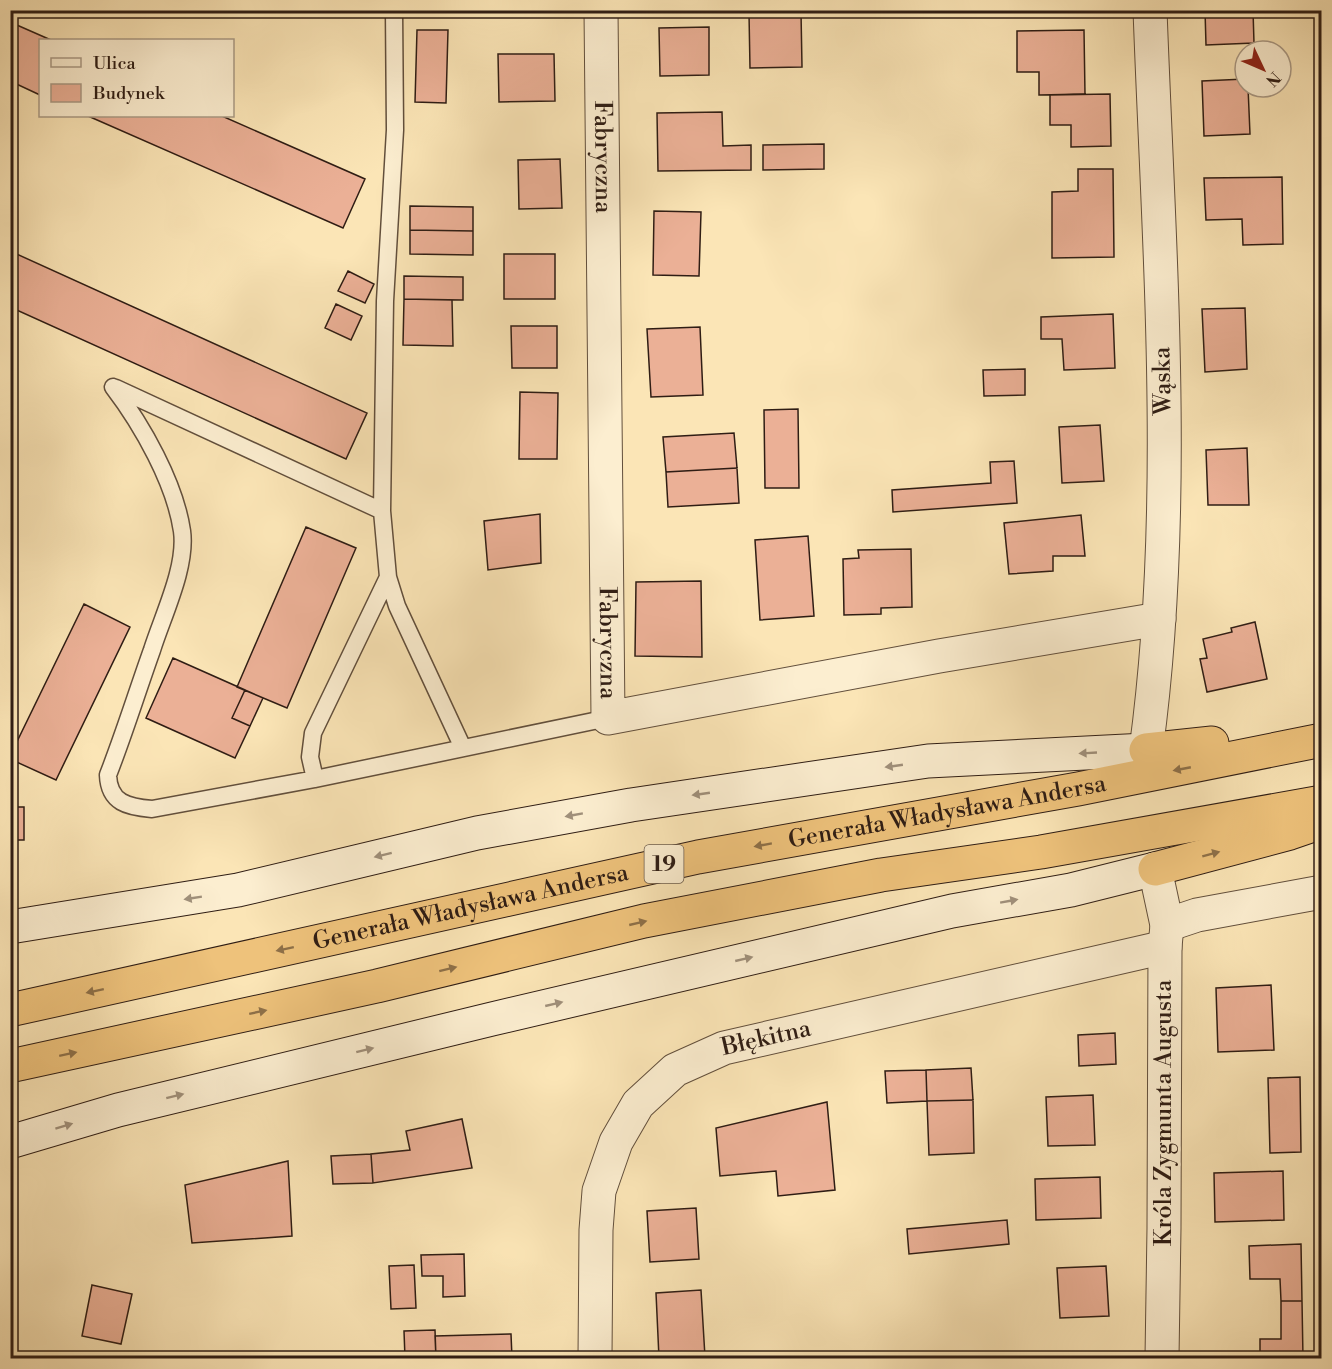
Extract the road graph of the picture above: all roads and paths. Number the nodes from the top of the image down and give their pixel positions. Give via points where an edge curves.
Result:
1 (394, 10) edge
2 (602, 10) edge
3 (1150, 10) edge
4 (382, 511) junction
5 (388, 577) junction
6 (1159, 620) junction
7 (608, 718) junction
8 (1322, 739) edge
9 (463, 748) junction
10 (1146, 750) junction
11 (315, 779) junction
12 (1322, 802) edge
13 (1322, 822) edge
14 (1155, 869) junction
15 (1322, 892) edge
16 (10, 927) edge
17 (1166, 936) junction
18 (10, 1010) edge
19 (10, 1066) edge
20 (10, 1142) edge
21 (595, 1359) edge
22 (1162, 1359) edge

1 - 4 lane via 395,130 385,301
2 - 7 street, Fabryczna
3 - 6 street, Wąska via 1164,403
4 - 5 lane
4 - 11 lane via 113,387 152,446 182,533 178,574 108,775 108,788 117,800 152,809
5 - 9 lane via 397,606
5 - 11 lane via 313,733 310,757
6 - 7 street, Fabryczna via 939,656
6 - 10 street, Wąska
7 - 9 lane
8 - 10 highway via 1208,743
8 -> 18 highway, Generała Władysława Andersa / 19 via 1078,789 698,857
9 - 11 lane
10 -> 16 street via 928,761 631,805 477,833 238,890
19 -> 12 highway, 19 via 378,986 644,921 880,875 1041,852
14 -> 13 highway
14 - 17 street, Króla Zygmunta Augusta
20 -> 14 street via 118,1110 492,1019 952,911 1071,890
15 - 17 street, Błękitna via 1197,915
17 - 21 street, Błękitna via 724,1048 675,1070 638,1104 616,1142 599,1191
17 - 22 street, Króla Zygmunta Augusta

